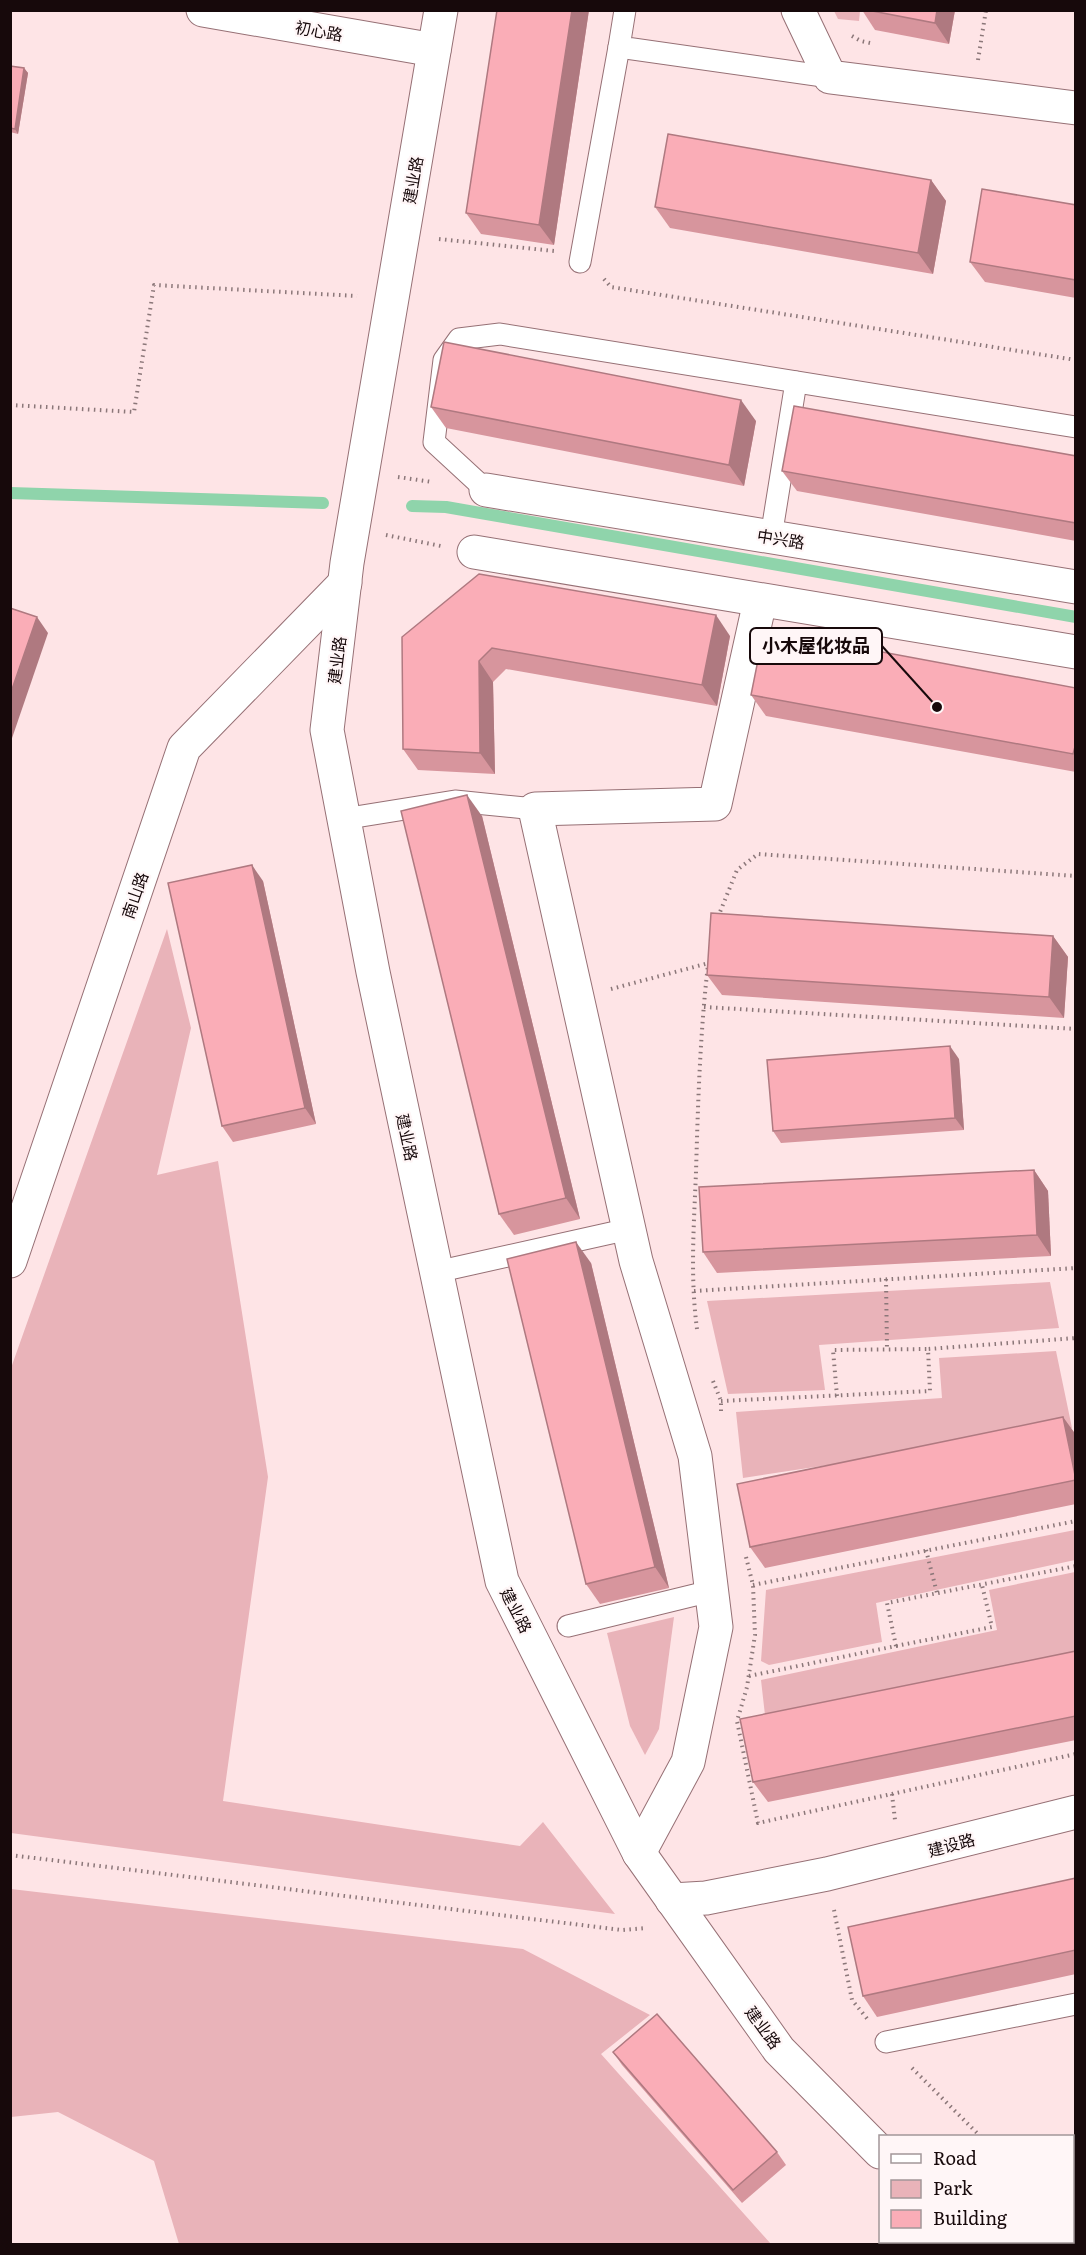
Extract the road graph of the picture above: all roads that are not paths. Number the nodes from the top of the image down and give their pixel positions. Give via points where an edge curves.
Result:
1 (203, 10) edge
2 (441, 10) edge
3 (625, 10) edge
4 (798, 10) edge
5 (619, 47) junction
6 (434, 50) junction
7 (830, 77) junction
8 (1076, 108) edge
9 (581, 258) road end
10 (796, 382) junction
11 (1076, 427) edge
12 (486, 490) joint
13 (771, 537) junction
14 (474, 552) road end
15 (345, 583) junction
16 (1076, 587) edge
17 (760, 601) junction
18 (1076, 652) edge
19 (535, 809) junction
20 (344, 819) junction
21 (629, 1229) junction
22 (10, 1261) edge
23 (436, 1272) junction
24 (711, 1591) junction
25 (568, 1626) dead end
26 (1076, 1812) edge
27 (639, 1853) junction
28 (689, 1907) junction
29 (1076, 2004) edge
30 (886, 2042) dead end
31 (879, 2151) edge

1 - 6 street, 初心路
2 - 6 street, 建业路
3 - 5 lane
4 - 7 street
5 - 7 lane
5 - 9 lane
6 - 15 street, 建业路
7 - 8 street
10 - 11 lane
10 - 12 lane via 500,334 459,339 444,360 434,441
10 - 13 lane
12 - 13 street, 中兴路
13 - 16 street, 中兴路
14 - 17 street
15 - 20 street, 建业路 via 327,730
15 - 22 street, 南山路 via 184,748
17 - 18 street
17 - 19 street via 715,804
19 - 20 lane via 455,801
19 - 21 street
20 - 23 street, 建业路 via 372,972
21 - 23 lane
21 - 24 street via 695,1456
23 - 27 street, 建业路 via 502,1581
24 - 25 lane
24 - 27 street via 716,1628 688,1762
26 - 28 street, 建设路
27 - 28 street, 建业路
28 - 31 street, 建业路 via 779,2050
29 - 30 lane

